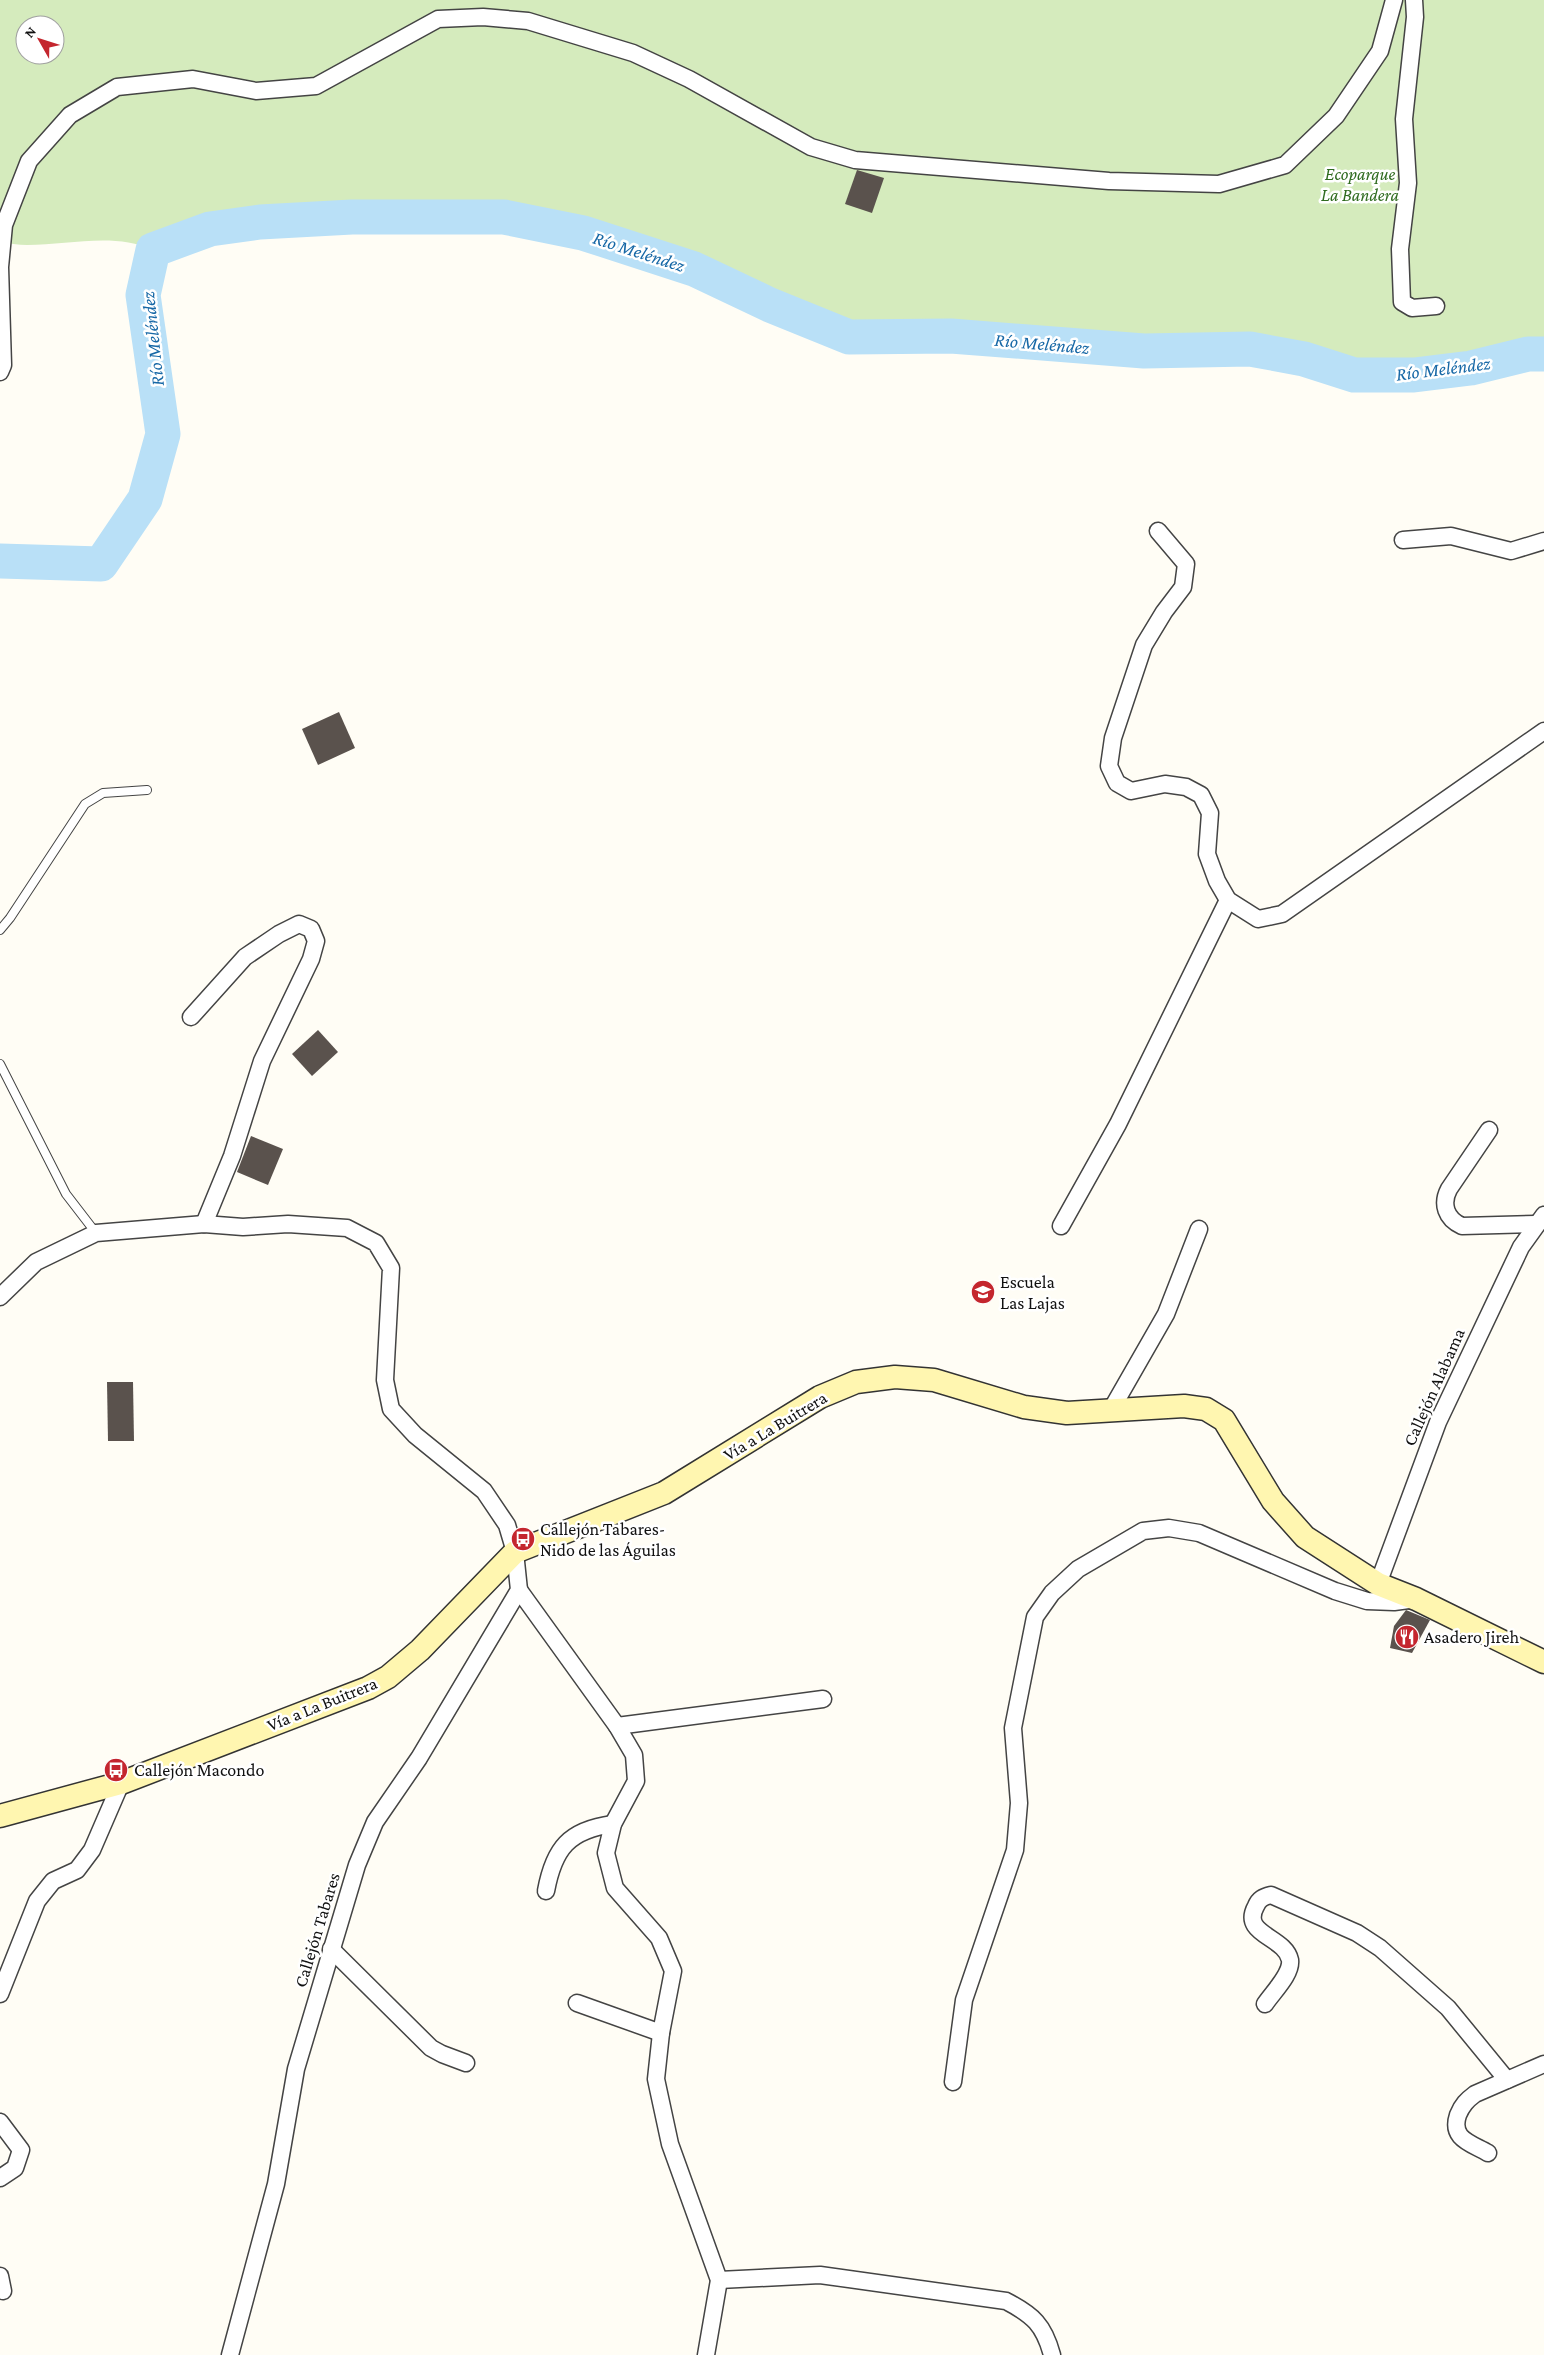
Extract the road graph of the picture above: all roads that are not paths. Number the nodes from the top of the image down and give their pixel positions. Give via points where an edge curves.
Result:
1 (1394, 0) edge
2 (1414, 0) edge
3 (1436, 306) dead end
4 (0, 372) edge
5 (1158, 531) dead end
6 (1403, 540) dead end
7 (1544, 541) edge
8 (1544, 731) edge
9 (147, 790) dead end
10 (1228, 900) junction
11 (0, 930) edge
12 (191, 1017) dead end
13 (0, 1064) edge
14 (1489, 1130) dead end
15 (1540, 1219) edge
16 (204, 1224) junction
17 (1061, 1226) dead end
18 (1199, 1229) dead end
19 (96, 1233) junction
20 (0, 1296) edge
21 (1111, 1410) junction
22 (515, 1552) junction
23 (1378, 1584) junction
24 (519, 1590) junction
25 (1416, 1599) junction
26 (1544, 1662) edge
27 (823, 1699) dead end
28 (617, 1726) junction
29 (120, 1783) junction
30 (0, 1816) edge
31 (613, 1824) junction
32 (546, 1891) dead end
33 (332, 1950) junction
34 (0, 1994) edge
35 (577, 2003) dead end
36 (1265, 2004) dead end
37 (661, 2033) junction
38 (466, 2063) dead end
39 (1544, 2064) edge
40 (1507, 2080) junction
41 (953, 2082) dead end
42 (0, 2122) edge
43 (1488, 2153) dead end
44 (0, 2178) edge
45 (719, 2280) junction
46 (230, 2355) edge
47 (706, 2355) edge
48 (1052, 2355) edge

1 - 4 street via 1380,51 1336,116 1285,165 1219,184 1109,182 855,160 811,147 689,79 633,53 528,21 482,16 438,19 316,86 256,91 193,79 117,87 70,115 29,161 4,225 0,267 3,365
2 - 3 street via 1404,119 1408,183 1400,249 1400,294 1402,302 1412,308
5 - 10 street via 1186,564 1183,587 1144,645 1113,738 1109,766 1118,783 1131,791 1165,784 1186,787 1201,796 1210,813 1207,854
6 - 7 street via 1451,536 1511,550
8 - 10 street via 1282,914 1258,920
9 - 11 lane via 103,793 85,804
10 - 17 street via 1118,1124
12 - 16 street via 246,957 299,924 310,929 316,941 311,959 262,1061 232,1156
13 - 19 lane via 66,1194
14 - 15 street via 1444,1197 1444,1206 1454,1222 1462,1226
15 - 23 street, Callejón Alabama via 1522,1247 1438,1422
16 - 19 street
16 - 22 street via 347,1228 376,1243 391,1268 385,1380 391,1409 415,1435 484,1491 507,1525
18 - 21 street via 1166,1314
19 - 20 street via 36,1262
21 - 22 street, Vía a La Buitrera via 1067,1413 1024,1406 934,1380 895,1377 856,1382 820,1397 664,1493
21 - 23 street, Vía a La Buitrera via 1184,1406 1206,1409 1224,1420 1273,1501 1305,1537
22 - 24 street
22 - 29 street, Vía a La Buitrera via 420,1650 388,1677 368,1688
23 - 25 street, Vía a La Buitrera
24 - 28 street
24 - 33 street, Callejón Tabares via 419,1758 375,1822 357,1864
25 - 26 street, Vía a La Buitrera
25 - 41 street via 1367,1601 1335,1591 1199,1533 1169,1528 1142,1531 1078,1569 1052,1593 1035,1617 1013,1728 1019,1803 1015,1850 964,2000
27 - 28 street
28 - 31 street via 634,1755 636,1781
29 - 30 street, Vía a La Buitrera
29 - 34 street via 92,1850 77,1870 53,1881 37,1901
31 - 32 street via 578,1833 566,1844 554,1860
31 - 37 street via 606,1853 616,1888 659,1938 673,1971
33 - 38 street via 431,2048
33 - 46 street, Callejón Tabares via 296,2070 276,2184
35 - 37 street
36 - 40 street via 1289,1970 1290,1960 1285,1950 1252,1922 1251,1915 1258,1902 1271,1895 1357,1933 1380,1948 1448,2008
37 - 45 street via 656,2079 670,2144
39 - 40 street
40 - 43 street via 1467,2100 1455,2125 1461,2138
42 - 44 street via 22,2150 15,2168
45 - 47 street
45 - 48 street via 820,2275 1006,2301 1029,2313 1047,2336

